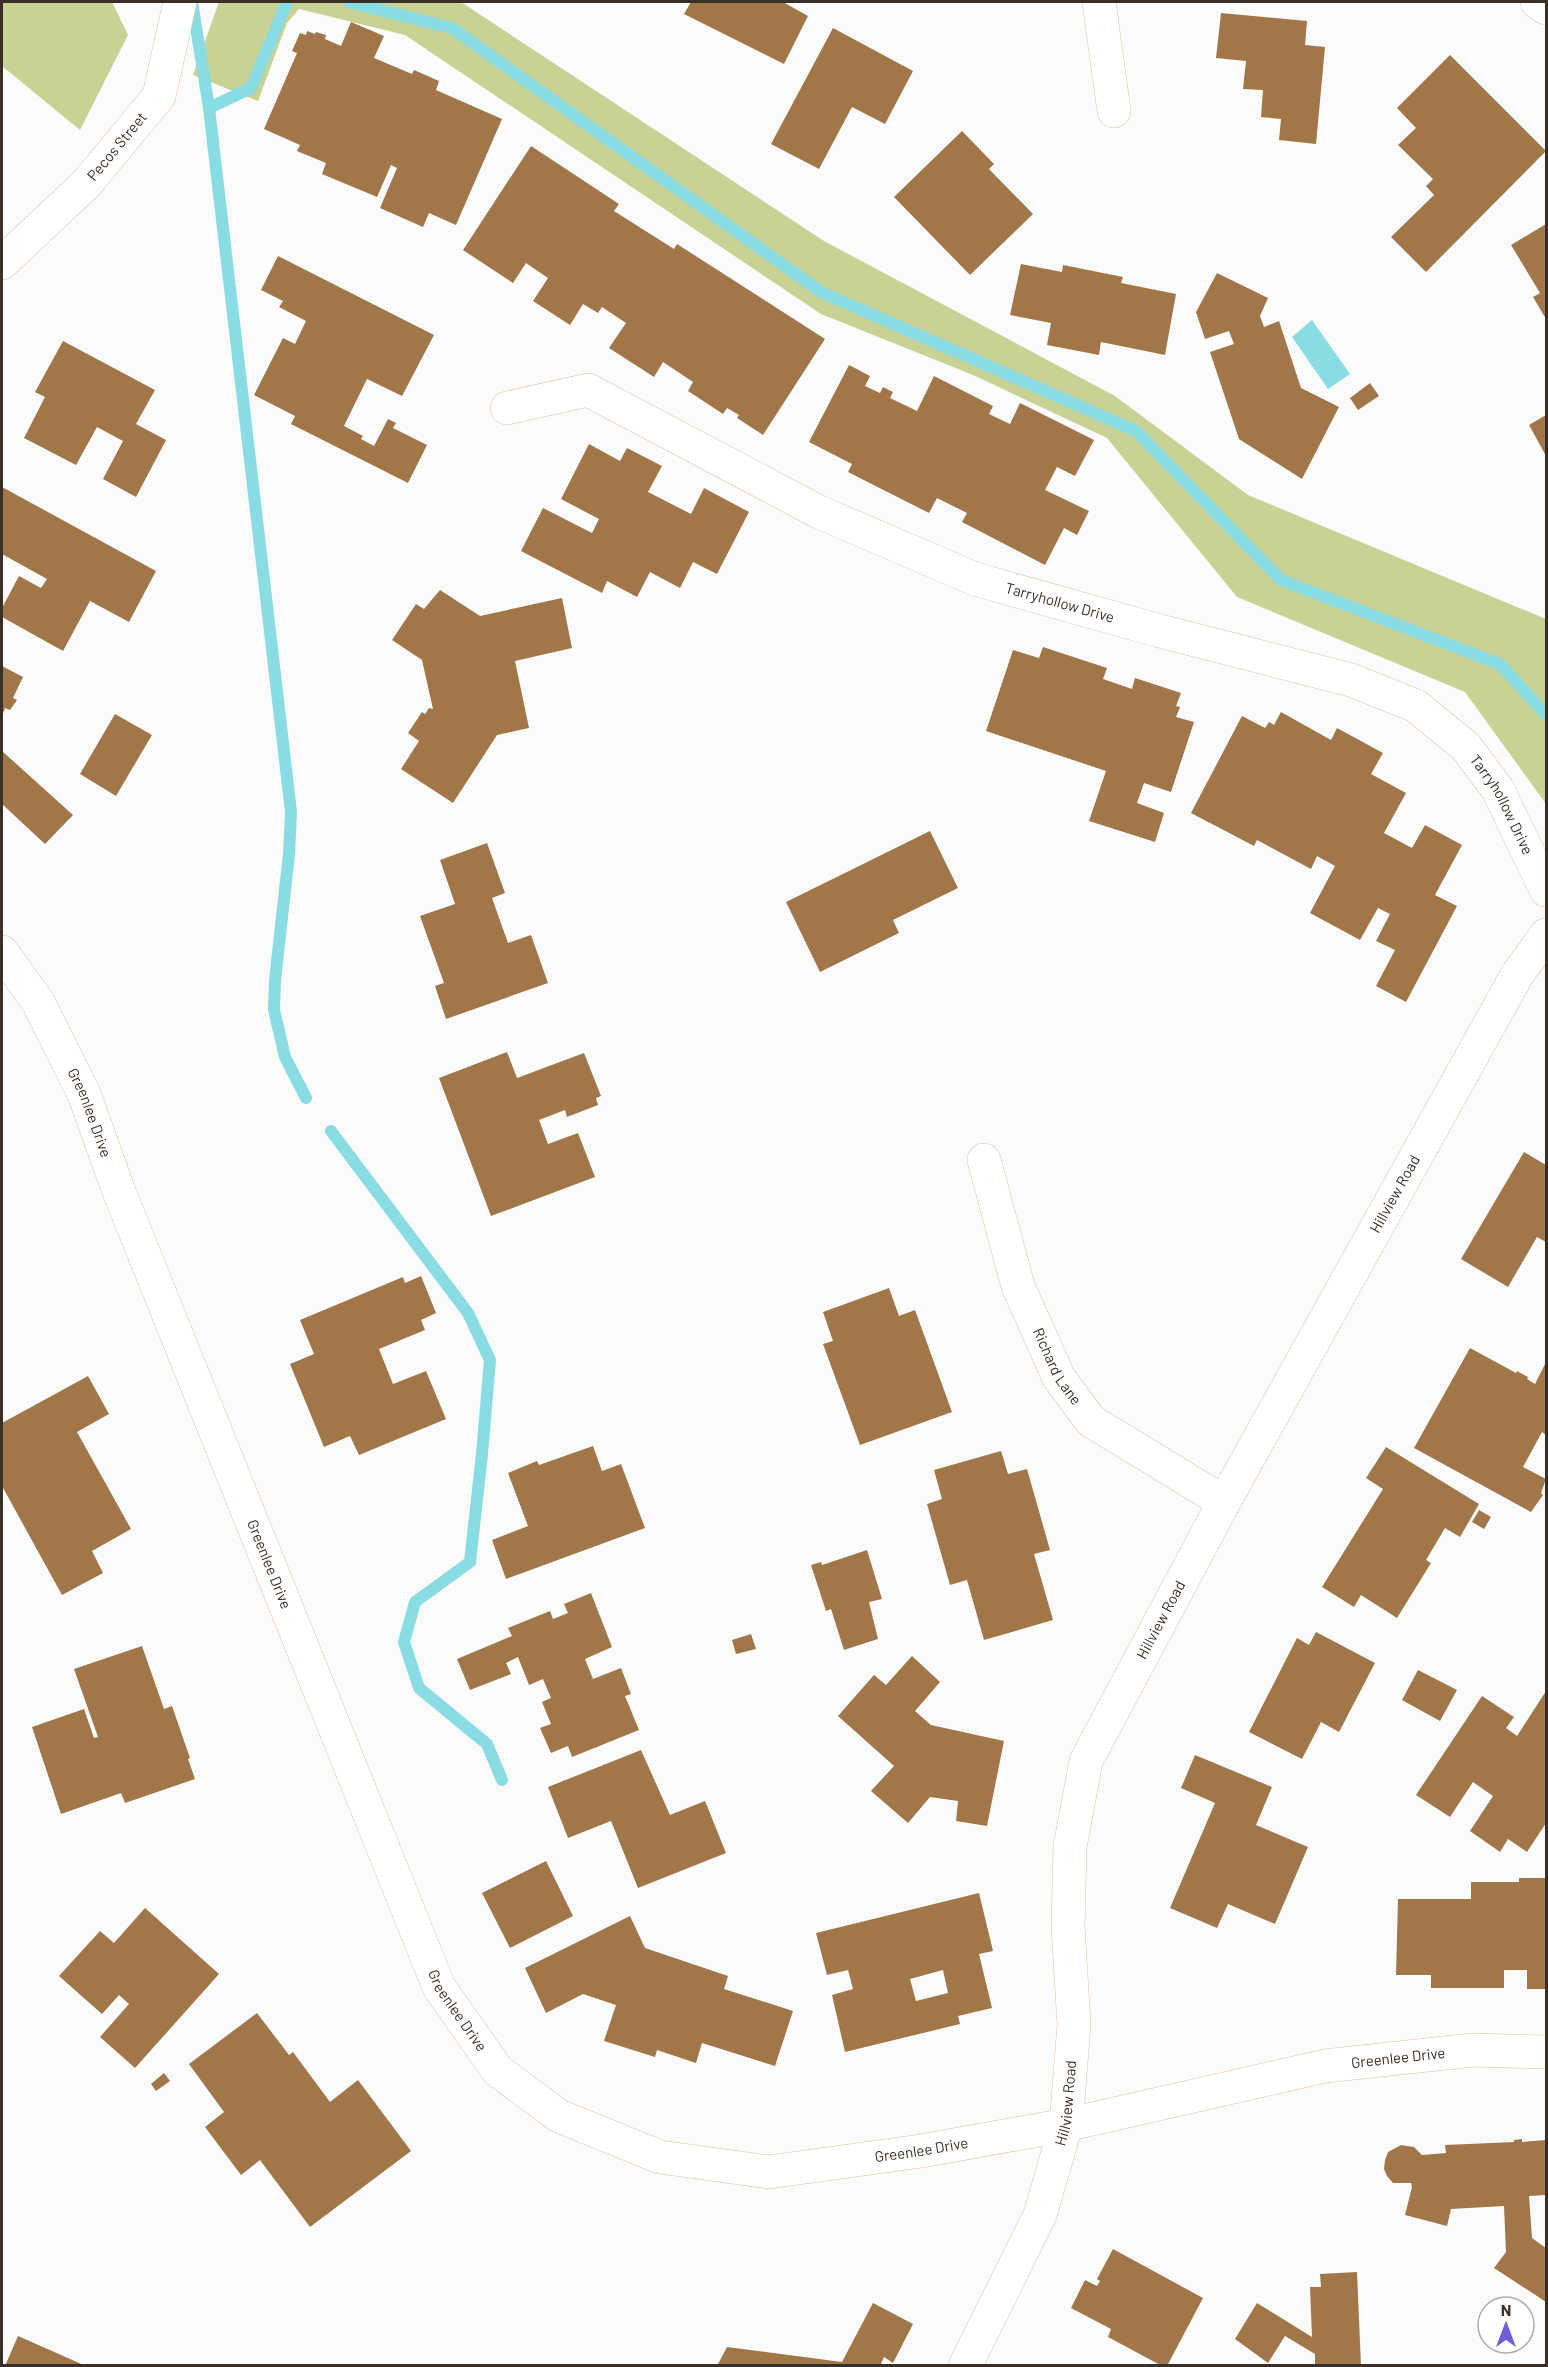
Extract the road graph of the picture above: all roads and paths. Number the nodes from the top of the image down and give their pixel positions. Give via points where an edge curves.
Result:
1 (180, 2) edge
2 (1099, 2) edge
3 (1538, 2) edge
4 (1546, 8) edge
5 (1114, 111) dead end
6 (2, 263) edge
7 (507, 408) dead end
8 (1546, 890) edge
9 (1546, 935) edge
10 (2, 952) edge
11 (984, 1160) dead end
12 (1224, 1502) junction
13 (1546, 2052) edge
14 (1066, 2125) junction
15 (966, 2365) edge

1 - 6 street, Pecos Street via 159,96 87,183
2 - 5 street
3 - 4 street
7 - 8 street, Tarryhollow Drive via 588,390 819,512 975,579 1351,680 1416,706 1466,747 1498,790
9 - 12 street, Hillview Road via 1517,975
10 - 14 street, Greenlee Drive via 38,1002 84,1094 118,1189 438,1987 498,2072 559,2116 660,2157 769,2172 921,2151
11 - 12 street, Richard Lane via 1018,1286 1059,1378 1091,1421
12 - 14 street, Hillview Road via 1086,1761 1070,1847 1068,1926 1074,2025
13 - 14 street, Greenlee Drive via 1473,2050 1325,2066
14 - 15 street, Hillview Road via 1040,2215

